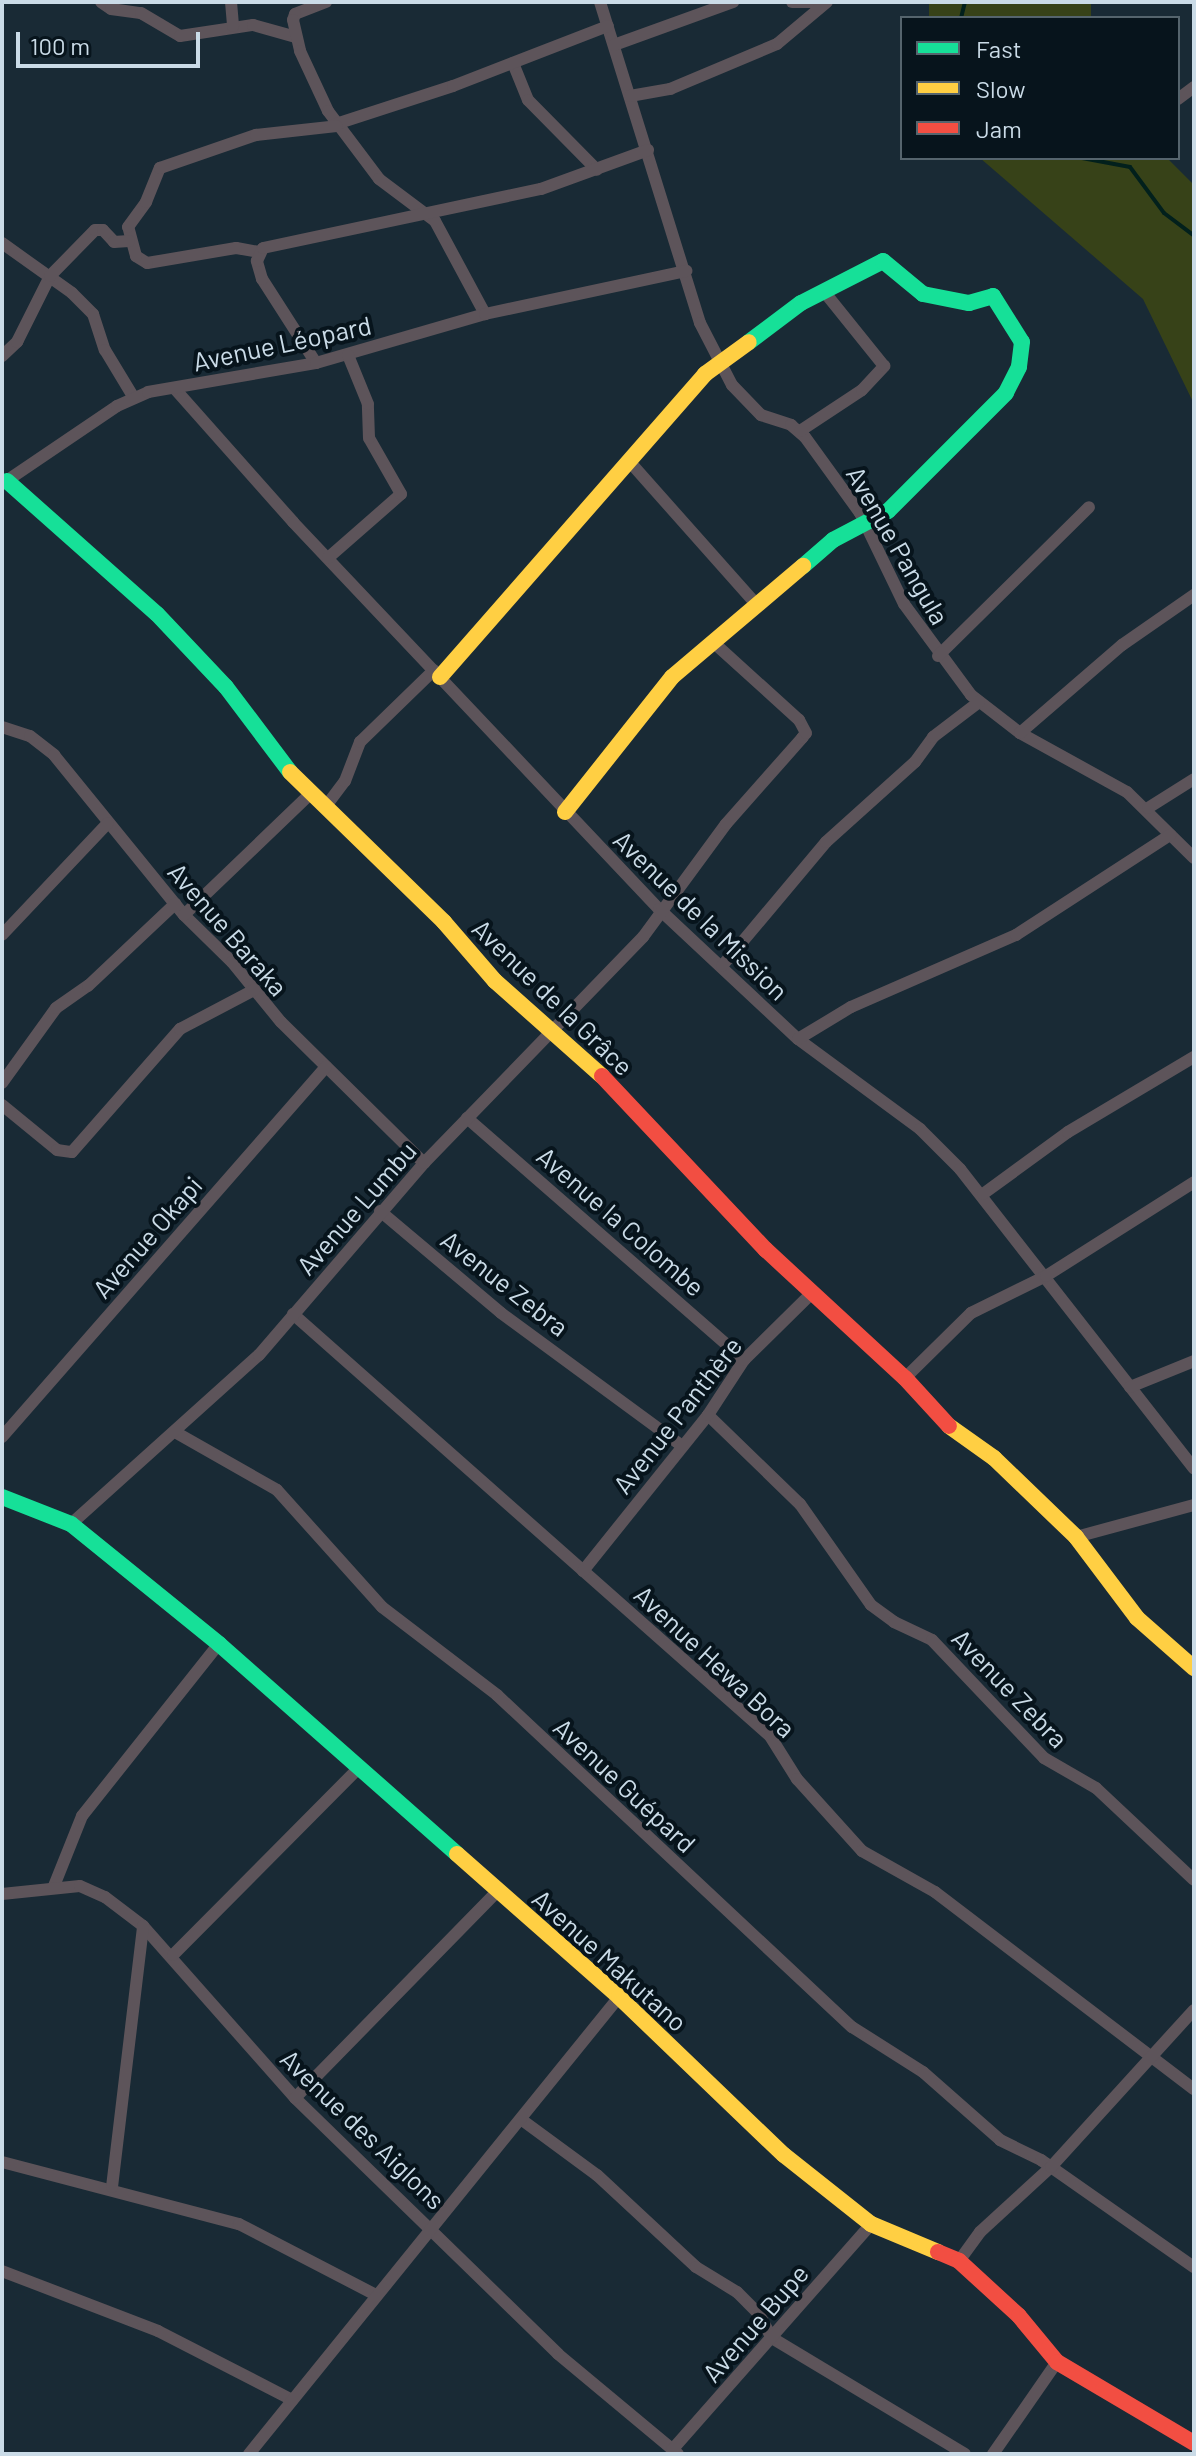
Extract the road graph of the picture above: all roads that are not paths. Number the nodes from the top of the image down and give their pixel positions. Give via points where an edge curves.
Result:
1 (101, 2) edge
2 (149, 2) edge
3 (231, 2) edge
4 (326, 2) edge
5 (600, 2) edge
6 (733, 2) edge
7 (792, 2) edge
8 (812, 2) edge
9 (827, 2) edge
10 (301, 6) edge
11 (148, 17) junction
12 (233, 26) junction
13 (608, 26) junction
14 (296, 37) junction
15 (614, 45) junction
16 (513, 63) junction
17 (630, 96) junction
18 (336, 125) junction
19 (648, 150) junction
20 (597, 170) junction
21 (428, 214) junction
22 (129, 241) junction
23 (2, 243) edge
24 (259, 252) junction
25 (686, 271) junction
26 (50, 276) junction
27 (823, 290) junction
28 (485, 314) junction
29 (348, 355) junction
30 (2, 356) edge
31 (718, 361) junction
32 (316, 363) junction
33 (175, 389) junction
34 (134, 398) junction
35 (800, 431) junction
36 (629, 461) junction
37 (5, 482) edge
38 (1089, 507) dead end
39 (866, 525) junction
40 (328, 558) junction
41 (1194, 595) edge
42 (756, 604) junction
43 (714, 643) junction
44 (938, 656) junction
45 (437, 674) junction
46 (979, 702) junction
47 (2, 727) edge
48 (1020, 733) junction
49 (1194, 779) edge
50 (311, 793) junction
51 (326, 806) junction
52 (1148, 808) junction
53 (565, 812) junction
54 (108, 823) junction
55 (1170, 835) junction
56 (1194, 858) edge
57 (175, 904) junction
58 (659, 909) junction
59 (184, 915) junction
60 (2, 935) edge
61 (722, 966) junction
62 (254, 990) junction
63 (551, 1031) junction
64 (798, 1039) junction
65 (1194, 1057) edge
66 (326, 1067) junction
67 (2, 1083) edge
68 (2, 1105) edge
69 (467, 1118) junction
70 (424, 1163) junction
71 (1194, 1182) edge
72 (983, 1194) junction
73 (380, 1211) junction
74 (1046, 1276) junction
75 (813, 1292) junction
76 (293, 1314) junction
77 (744, 1360) junction
78 (1194, 1361) edge
79 (905, 1378) junction
80 (1130, 1387) junction
81 (708, 1415) junction
82 (175, 1432) junction
83 (2, 1437) edge
84 (682, 1446) junction
85 (1194, 1469) edge
86 (2, 1497) edge
87 (1194, 1505) edge
88 (71, 1524) junction
89 (1076, 1537) junction
90 (583, 1571) junction
91 (219, 1644) junction
92 (1194, 1668) edge
93 (360, 1767) junction
94 (1194, 1880) edge
95 (54, 1886) junction
96 (498, 1891) junction
97 (2, 1894) edge
98 (143, 1926) junction
99 (173, 1955) junction
100 (619, 1997) junction
101 (1194, 2010) edge
102 (1149, 2058) junction
103 (1194, 2089) edge
104 (295, 2098) junction
105 (522, 2120) junction
106 (2, 2162) edge
107 (1051, 2167) junction
108 (112, 2187) junction
109 (871, 2224) junction
110 (432, 2226) junction
111 (959, 2261) junction
112 (1194, 2267) edge
113 (2, 2271) edge
114 (376, 2295) junction
115 (772, 2338) junction
116 (1057, 2362) junction
117 (292, 2400) junction
118 (1194, 2443) edge
119 (675, 2452) edge
120 (249, 2454) edge
121 (965, 2454) edge
122 (993, 2454) edge

1 - 11 street
2 - 11 street
3 - 12 street
4 - 10 street
5 - 13 street
6 - 15 street
7 - 8 street
9 - 17 street via 777,44 670,89
10 - 14 street via 295,14
11 - 12 street via 189,37
12 - 14 street via 263,26
13 - 15 street
13 - 16 street
14 - 18 street
15 - 17 street
16 - 18 street
16 - 20 street via 528,100
17 - 19 street
18 - 21 street via 379,179
18 - 22 street via 256,135 160,168 128,227
19 - 20 street
19 - 25 street
20 - 21 street via 541,189
21 - 24 street via 280,243
21 - 28 street via 448,239
22 - 24 street via 136,256 153,263 236,248
22 - 26 street via 114,242 97,228
23 - 26 street
24 - 32 street via 262,279
25 - 28 street, Avenue Léopard
25 - 31 street via 700,323
26 - 30 street via 17,342
26 - 34 street via 93,314 105,350
27 - 31 street
27 - 35 street via 884,366 862,390
27 - 39 street via 883,261 923,294 969,303 993,296 1022,342 1016,376 999,400 894,505
28 - 29 street, Avenue Léopard
29 - 32 street, Avenue Léopard
29 - 40 street via 368,404 369,438 401,494
31 - 35 street via 757,412
31 - 36 street
32 - 33 street, Avenue Léopard via 211,378
33 - 34 street, Avenue Léopard
33 - 40 street, Avenue de la Mission
34 - 37 street, Avenue Léopard
35 - 39 street, Avenue Pangula
36 - 42 street
36 - 45 street
37 - 50 street, Avenue de la Grâce via 157,614 226,687
38 - 44 street
39 - 42 street via 833,540
39 - 44 street, Avenue Pangula via 892,582
40 - 45 street, Avenue de la Mission
41 - 48 street via 1122,645
42 - 43 street
43 - 53 street via 668,682
43 - 58 street, Avenue Lumbu via 799,720 806,733
44 - 46 street, Avenue Pangula
45 - 51 street via 360,742 345,781
45 - 53 street, Avenue de la Mission
46 - 48 street, Avenue Pangula
46 - 61 street via 933,737 915,762 826,842
47 - 54 street, Avenue Baraka via 43,745
48 - 52 street, Avenue Pangula via 1103,776
49 - 52 street
50 - 51 street, Avenue de la Grâce
50 - 59 street
51 - 63 street, Avenue de la Grâce via 444,922 495,981
52 - 55 street, Avenue Pangula
53 - 58 street, Avenue de la Mission
54 - 57 street, Avenue Baraka
54 - 60 street
55 - 56 street, Avenue Pangula
55 - 64 street via 1016,935 863,1001
57 - 59 street, Avenue Baraka
57 - 67 street via 88,986 56,1008
58 - 61 street, Avenue de la Mission
58 - 63 street, Avenue Lumbu via 643,937
59 - 62 street, Avenue Baraka
61 - 64 street, Avenue de la Mission
62 - 66 street, Avenue Baraka
62 - 68 street via 180,1029 72,1152 57,1150
63 - 69 street, Avenue Lumbu
63 - 75 street, Avenue de la Grâce
64 - 72 street, Avenue de la Mission via 920,1129
65 - 72 street via 1068,1132
66 - 70 street, Avenue Baraka
66 - 83 street, Avenue Okapi
69 - 70 street, Avenue Lumbu
69 - 77 street, Avenue la Colombe
70 - 73 street, Avenue Lumbu
71 - 74 street
72 - 74 street, Avenue de la Mission
73 - 76 street, Avenue Lumbu
73 - 84 street, Avenue Zebra via 501,1313
74 - 79 street via 971,1313
74 - 80 street, Avenue de la Mission
75 - 77 street, Avenue Panthère
75 - 79 street, Avenue de la Grâce
76 - 82 street, Avenue Lumbu via 259,1355
76 - 90 street, Avenue Hewa Bora
77 - 81 street, Avenue Panthère
78 - 80 street
79 - 89 street, Avenue de la Grâce via 939,1419 994,1458
80 - 85 street, Avenue de la Mission
81 - 84 street, Avenue Panthère
81 - 94 street, Avenue Zebra via 800,1504 871,1605 932,1640 1044,1758 1096,1788
82 - 88 street, Avenue Lumbu
82 - 107 street, Avenue Guépard via 269,1482 382,1607 509,1706 791,1974 852,2027 923,2072 1000,2140
84 - 90 street, Avenue Panthère
86 - 88 street, Avenue Makutano
87 - 89 street
88 - 91 street, Avenue Makutano
89 - 92 street, Avenue de la Grâce via 1137,1618
90 - 102 street, Avenue Hewa Bora via 778,1744 797,1779 862,1851 935,1892
91 - 93 street, Avenue Makutano
91 - 95 street via 82,1816
93 - 96 street, Avenue Makutano
93 - 99 street
95 - 97 street, Avenue des Aiglons
95 - 98 street, Avenue des Aiglons via 92,1890
96 - 100 street, Avenue Makutano
96 - 104 street
98 - 99 street, Avenue des Aiglons
98 - 108 street
99 - 104 street, Avenue des Aiglons
100 - 105 street
100 - 109 street, Avenue Makutano via 784,2155
101 - 102 street
102 - 103 street, Avenue Hewa Bora
102 - 107 street
104 - 110 street, Avenue des Aiglons
105 - 110 street
105 - 115 street via 597,2175 696,2267 737,2292 759,2314
106 - 108 street
107 - 111 street via 980,2232
107 - 112 street, Avenue Guépard
108 - 114 street via 239,2224
109 - 111 street, Avenue Makutano
109 - 115 street, Avenue Bupe
110 - 114 street
110 - 119 street, Avenue des Aiglons via 558,2354
111 - 116 street, Avenue Makutano via 1019,2316
113 - 117 street via 158,2331
114 - 117 street
115 - 119 street, Avenue Bupe
115 - 121 street
116 - 118 street, Avenue Makutano via 1123,2406
116 - 122 street
117 - 120 street

